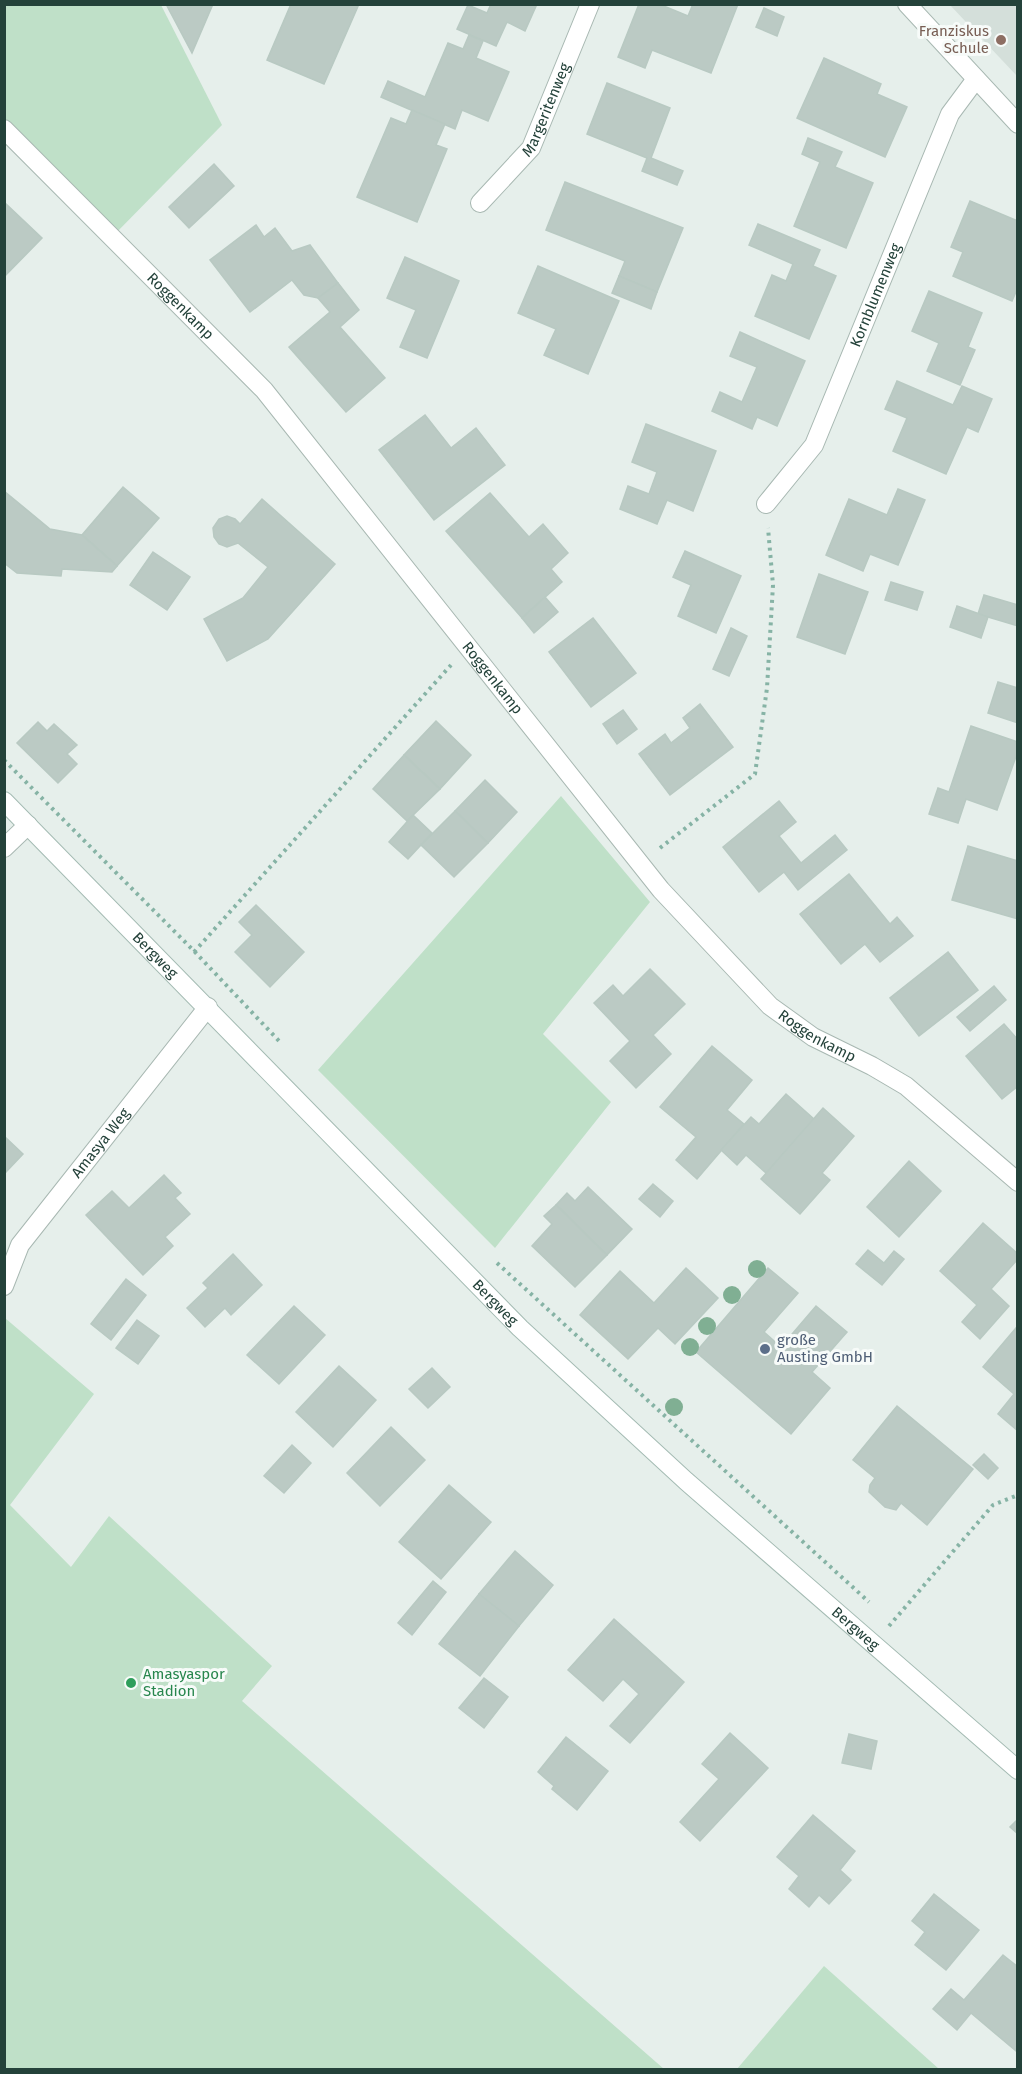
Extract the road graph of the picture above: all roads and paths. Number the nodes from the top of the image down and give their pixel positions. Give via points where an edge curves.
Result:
1 (590, 4) edge
2 (907, 4) edge
3 (976, 79) junction
4 (1017, 124) edge
5 (4, 129) edge
6 (480, 203) dead end
7 (766, 504) joint
8 (467, 647) junction
9 (4, 760) edge
10 (7, 806) edge
11 (28, 825) junction
12 (4, 848) edge
13 (640, 864) junction
14 (194, 951) junction
15 (172, 974) junction
16 (208, 1007) junction
17 (281, 1043) dead end
18 (1017, 1182) edge
19 (489, 1256) dead end
20 (4, 1286) edge
21 (1017, 1495) edge
22 (874, 1607) dead end
23 (883, 1615) dead end
24 (892, 1623) junction
25 (870, 1644) junction
26 (1017, 1770) edge

1 - 6 street, Margeritenweg via 531,148
2 - 3 street
3 - 4 street
3 - 7 street, Kornblumenweg via 950,114 814,445
5 - 8 street, Roggenkamp via 264,390
7 - 13 path via 773,585 767,687 755,774
8 - 13 street, Roggenkamp
8 - 14 path
9 - 14 path
10 - 11 street, Bergweg
11 - 12 street
11 - 15 street, Bergweg
13 - 18 street, Roggenkamp via 770,1006 813,1037 906,1086
14 - 15 path
14 - 17 path
15 - 16 street, Bergweg
16 - 20 street, Amasya Weg via 21,1245
16 - 25 street, Bergweg via 520,1328
19 - 22 path
21 - 24 path via 993,1505
23 - 24 path
24 - 25 path
25 - 26 street, Bergweg

